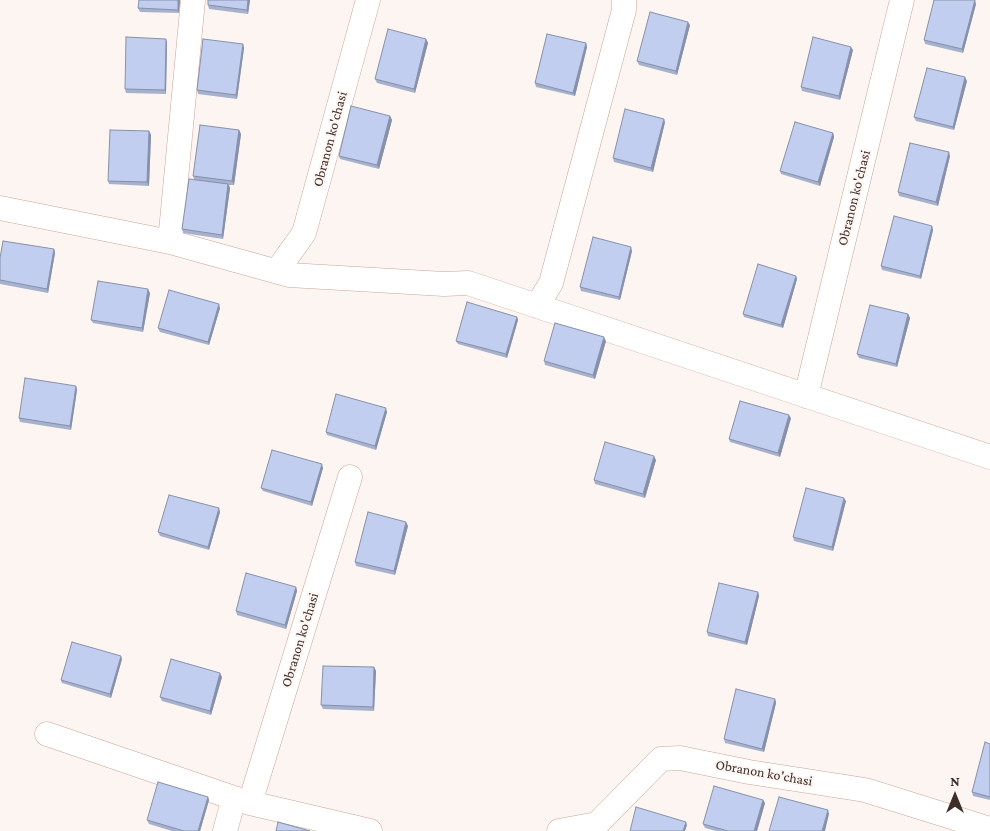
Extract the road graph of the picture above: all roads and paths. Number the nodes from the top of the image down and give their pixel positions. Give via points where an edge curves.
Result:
1 (193, 0) edge
2 (368, 0) edge
3 (624, 0) edge
4 (902, 0) edge
5 (0, 208) edge
6 (170, 242) junction
7 (277, 271) junction
8 (537, 306) junction
9 (806, 396) junction
10 (990, 457) edge
11 (350, 477) dead end
12 (47, 734) dead end
13 (242, 801) junction
14 (990, 829) edge
15 (225, 831) edge
16 (370, 831) edge
17 (559, 831) edge

1 - 6 street
2 - 7 street, Obranon ko'chasi via 304,233
3 - 8 street via 551,283
4 - 9 street, Obranon ko'chasi
5 - 6 street
6 - 7 street
7 - 8 street via 289,275 468,283
8 - 9 street
9 - 10 street
11 - 13 street, Obranon ko'chasi
12 - 13 street
13 - 15 street, Obranon ko'chasi
13 - 16 street
14 - 17 street, Obranon ko'chasi via 865,790 680,758 661,759 598,824

